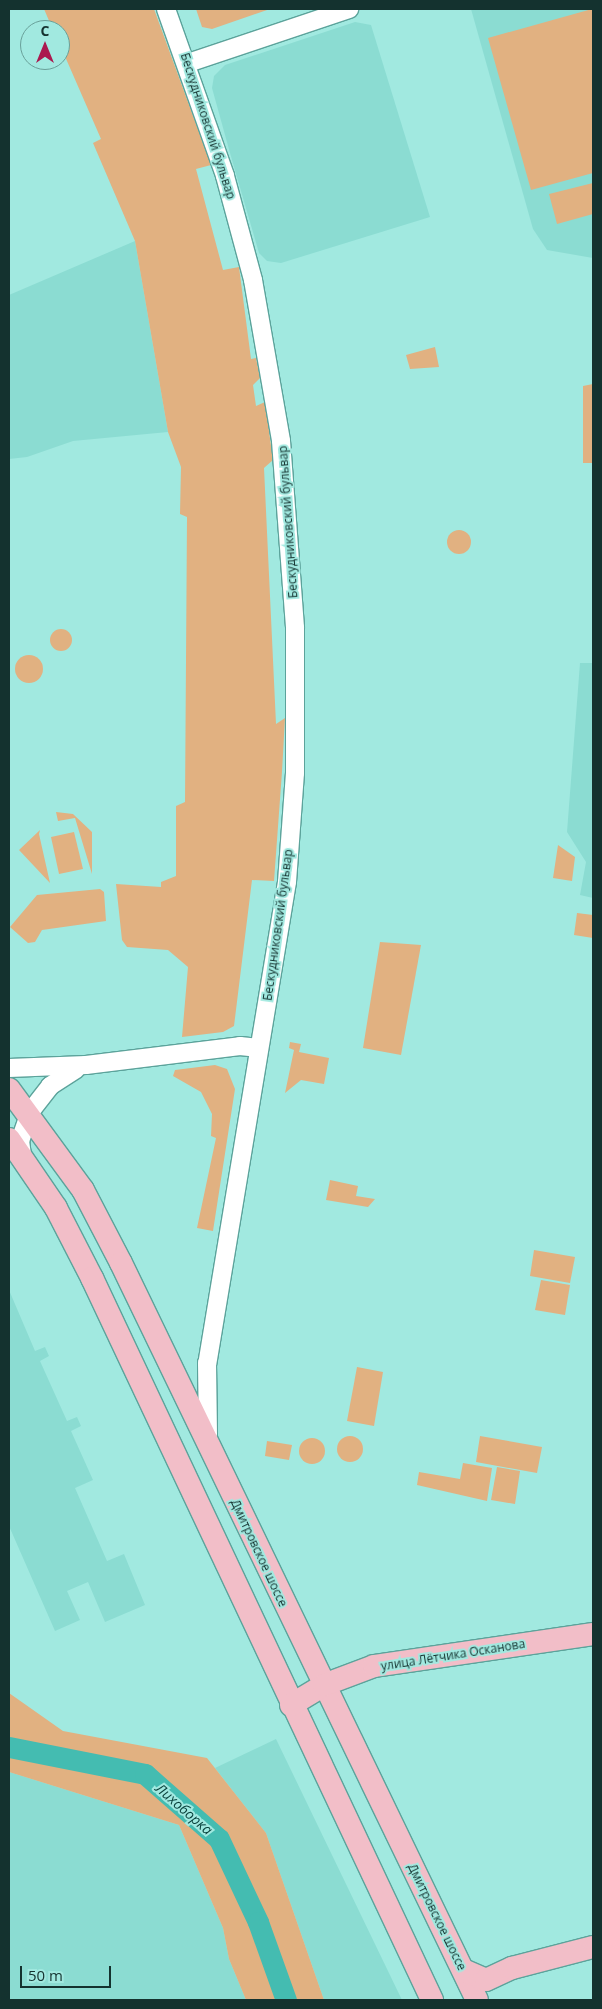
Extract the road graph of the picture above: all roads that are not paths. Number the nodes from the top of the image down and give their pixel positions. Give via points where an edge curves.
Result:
1 (166, 9) edge
2 (349, 9) edge
3 (188, 63) junction
4 (259, 1048) junction
5 (86, 1065) junction
6 (9, 1068) edge
7 (9, 1089) edge
8 (30, 1112) junction
9 (15, 1147) edge
10 (209, 1447) junction
11 (593, 1634) edge
12 (324, 1685) junction
13 (291, 1705) junction
14 (593, 1947) edge
15 (463, 1970) junction
16 (504, 1972) junction
17 (432, 2000) edge
18 (478, 2000) edge
19 (490, 2000) edge

1 - 3 street, Бескудниковский бульвар
2 - 3 street
3 - 4 street, Бескудниковский бульвар via 253,280 281,441 292,550 295,773 287,882
4 - 5 street via 240,1046
4 - 10 street, Бескудниковский бульвар via 207,1363
5 - 6 street
5 - 8 street via 50,1086
7 - 8 main road, Дмитровское шоссе
8 - 9 street
8 - 10 main road, Дмитровское шоссе via 83,1190
9 - 13 main road via 92,1278
10 - 12 main road, Дмитровское шоссе
11 - 12 main road, улица Лётчика Осканова via 425,1656 374,1666
12 - 13 main road, улица Лётчика Осканова
12 - 15 main road, Дмитровское шоссе
13 - 17 main road
14 - 16 main road
15 - 16 main road via 479,1979
15 - 18 main road, Дмитровское шоссе
16 - 19 main road

